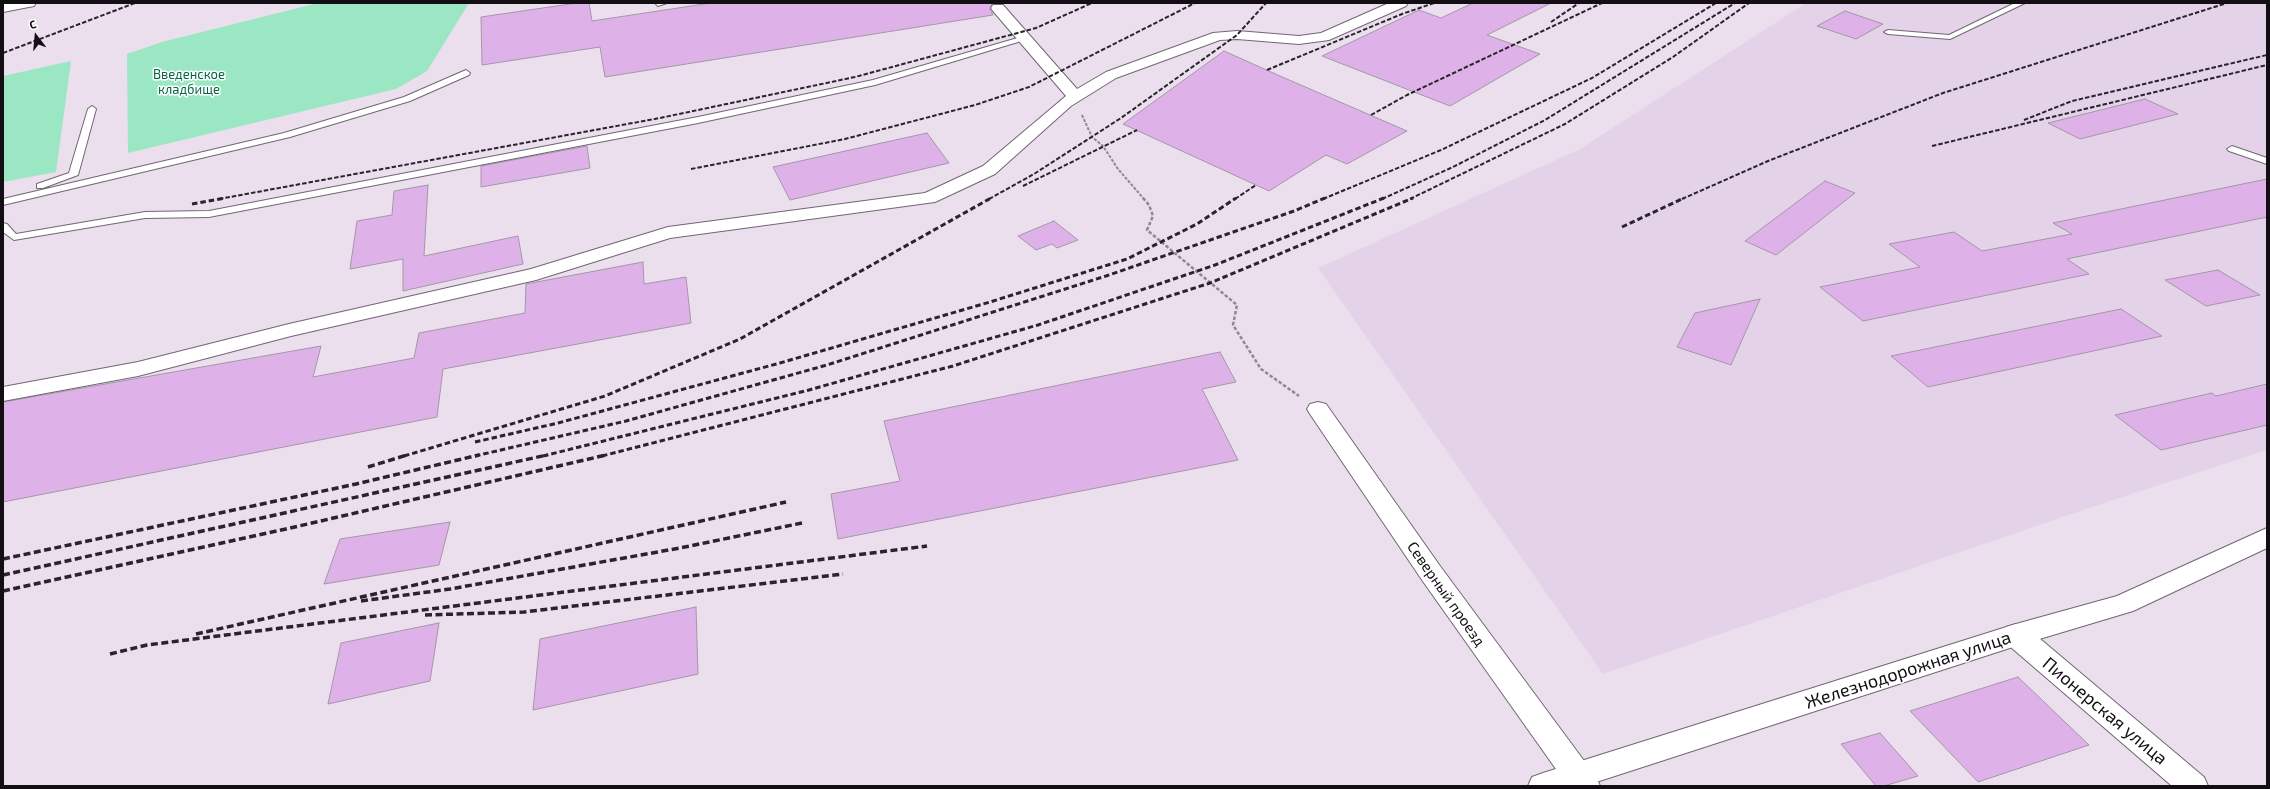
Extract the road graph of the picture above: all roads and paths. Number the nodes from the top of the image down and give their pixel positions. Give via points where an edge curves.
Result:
1 (28, 3) edge
2 (1401, 3) edge
3 (2021, 3) edge
4 (3, 8) edge
5 (998, 8) dead end
6 (1888, 32) dead end
7 (1024, 39) junction
8 (466, 73) dead end
9 (1074, 97) junction
10 (92, 109) dead end
11 (2232, 149) dead end
12 (2267, 161) edge
13 (3, 198) edge
14 (3, 202) edge
15 (3, 226) edge
16 (3, 394) edge
17 (1318, 409) joint
18 (2267, 537) edge
19 (2016, 635) junction
20 (1581, 781) edge
21 (1543, 786) edge
22 (2193, 786) edge

1 - 4 street
2 - 9 street via 1324,37 1299,40 1218,36 1111,75
3 - 6 lane via 1950,37
5 - 7 street
7 - 9 street
7 - 15 lane via 875,82 698,120 209,214 145,215 14,237
8 - 14 lane via 407,99 287,135
9 - 16 street via 989,170 929,198 668,233 536,274 289,330 138,369
9 - 17 path via 1092,137 1103,146 1118,169 1149,205 1153,216 1147,230 1237,305 1233,325 1261,369
10 - 13 lane via 73,175
11 - 12 lane
17 - 20 street, Северный проезд via 1435,580
18 - 19 street, Железнодорожная улица via 2124,604
19 - 20 street, Железнодорожная улица
19 - 22 street, Пионерская улица
20 - 21 street, Железнодорожная улица

